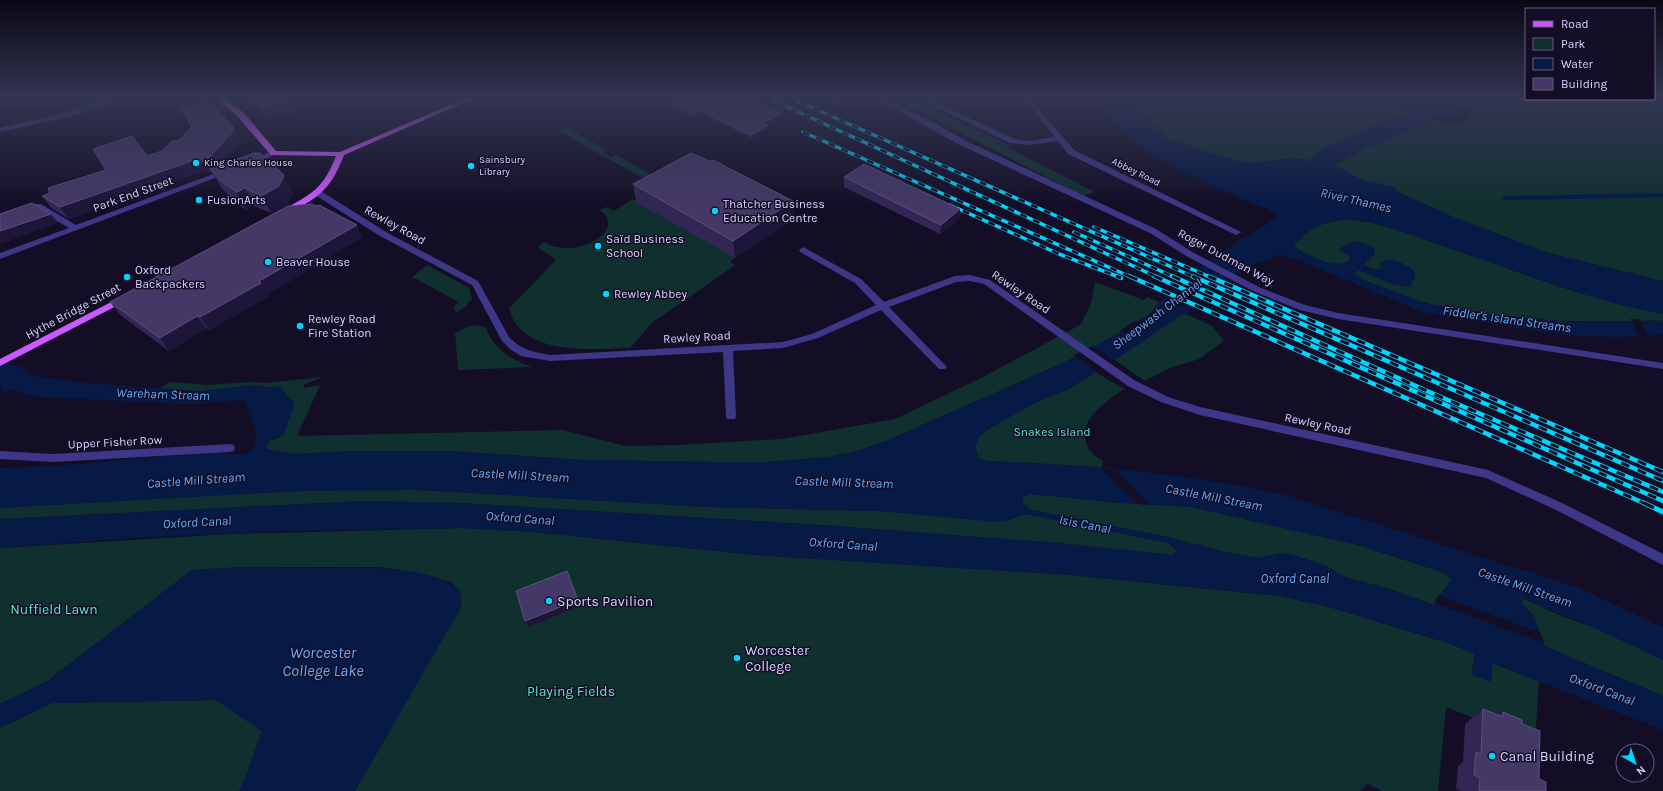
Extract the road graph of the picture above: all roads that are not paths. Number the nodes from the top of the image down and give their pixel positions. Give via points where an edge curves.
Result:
1 (257, 134) edge
2 (387, 134) edge
3 (947, 134) edge
4 (998, 134) edge
5 (1055, 134) edge
6 (1059, 139) junction
7 (274, 153) junction
8 (341, 154) junction
9 (318, 193) junction
10 (38, 206) edge
11 (279, 215) edge
12 (75, 228) junction
13 (1237, 232) dead end
14 (803, 250) dead end
15 (0, 256) edge
16 (133, 293) edge
17 (882, 306) junction
18 (728, 349) junction
19 (1, 363) edge
20 (1663, 366) edge
21 (942, 367) dead end
22 (731, 416) dead end
23 (230, 448) dead end
24 (0, 455) edge
25 (1663, 560) edge

1 - 7 main road
2 - 8 main road
3 - 20 street, Roger Dudman Way via 1152,230 1245,283 1303,308 1338,316
4 - 6 street via 1013,141 1029,143
5 - 6 street, Abbey Road
6 - 13 street, Abbey Road via 1071,152
7 - 8 main road
7 - 12 street, Park End Street
8 - 9 main road via 332,178
9 - 11 main road
9 - 18 street, Rewley Road via 383,234 475,283 483,293 504,338 522,352 550,358
10 - 12 street
12 - 15 street, Park End Street
14 - 17 street via 858,281
16 - 19 main road, Hythe Bridge Street
17 - 18 street, Rewley Road via 802,341
17 - 21 street
17 - 25 street, Rewley Road via 955,278 987,282 1110,369 1150,394 1181,406 1488,474 1558,506
18 - 22 street
23 - 24 street, Upper Fisher Row via 52,458

